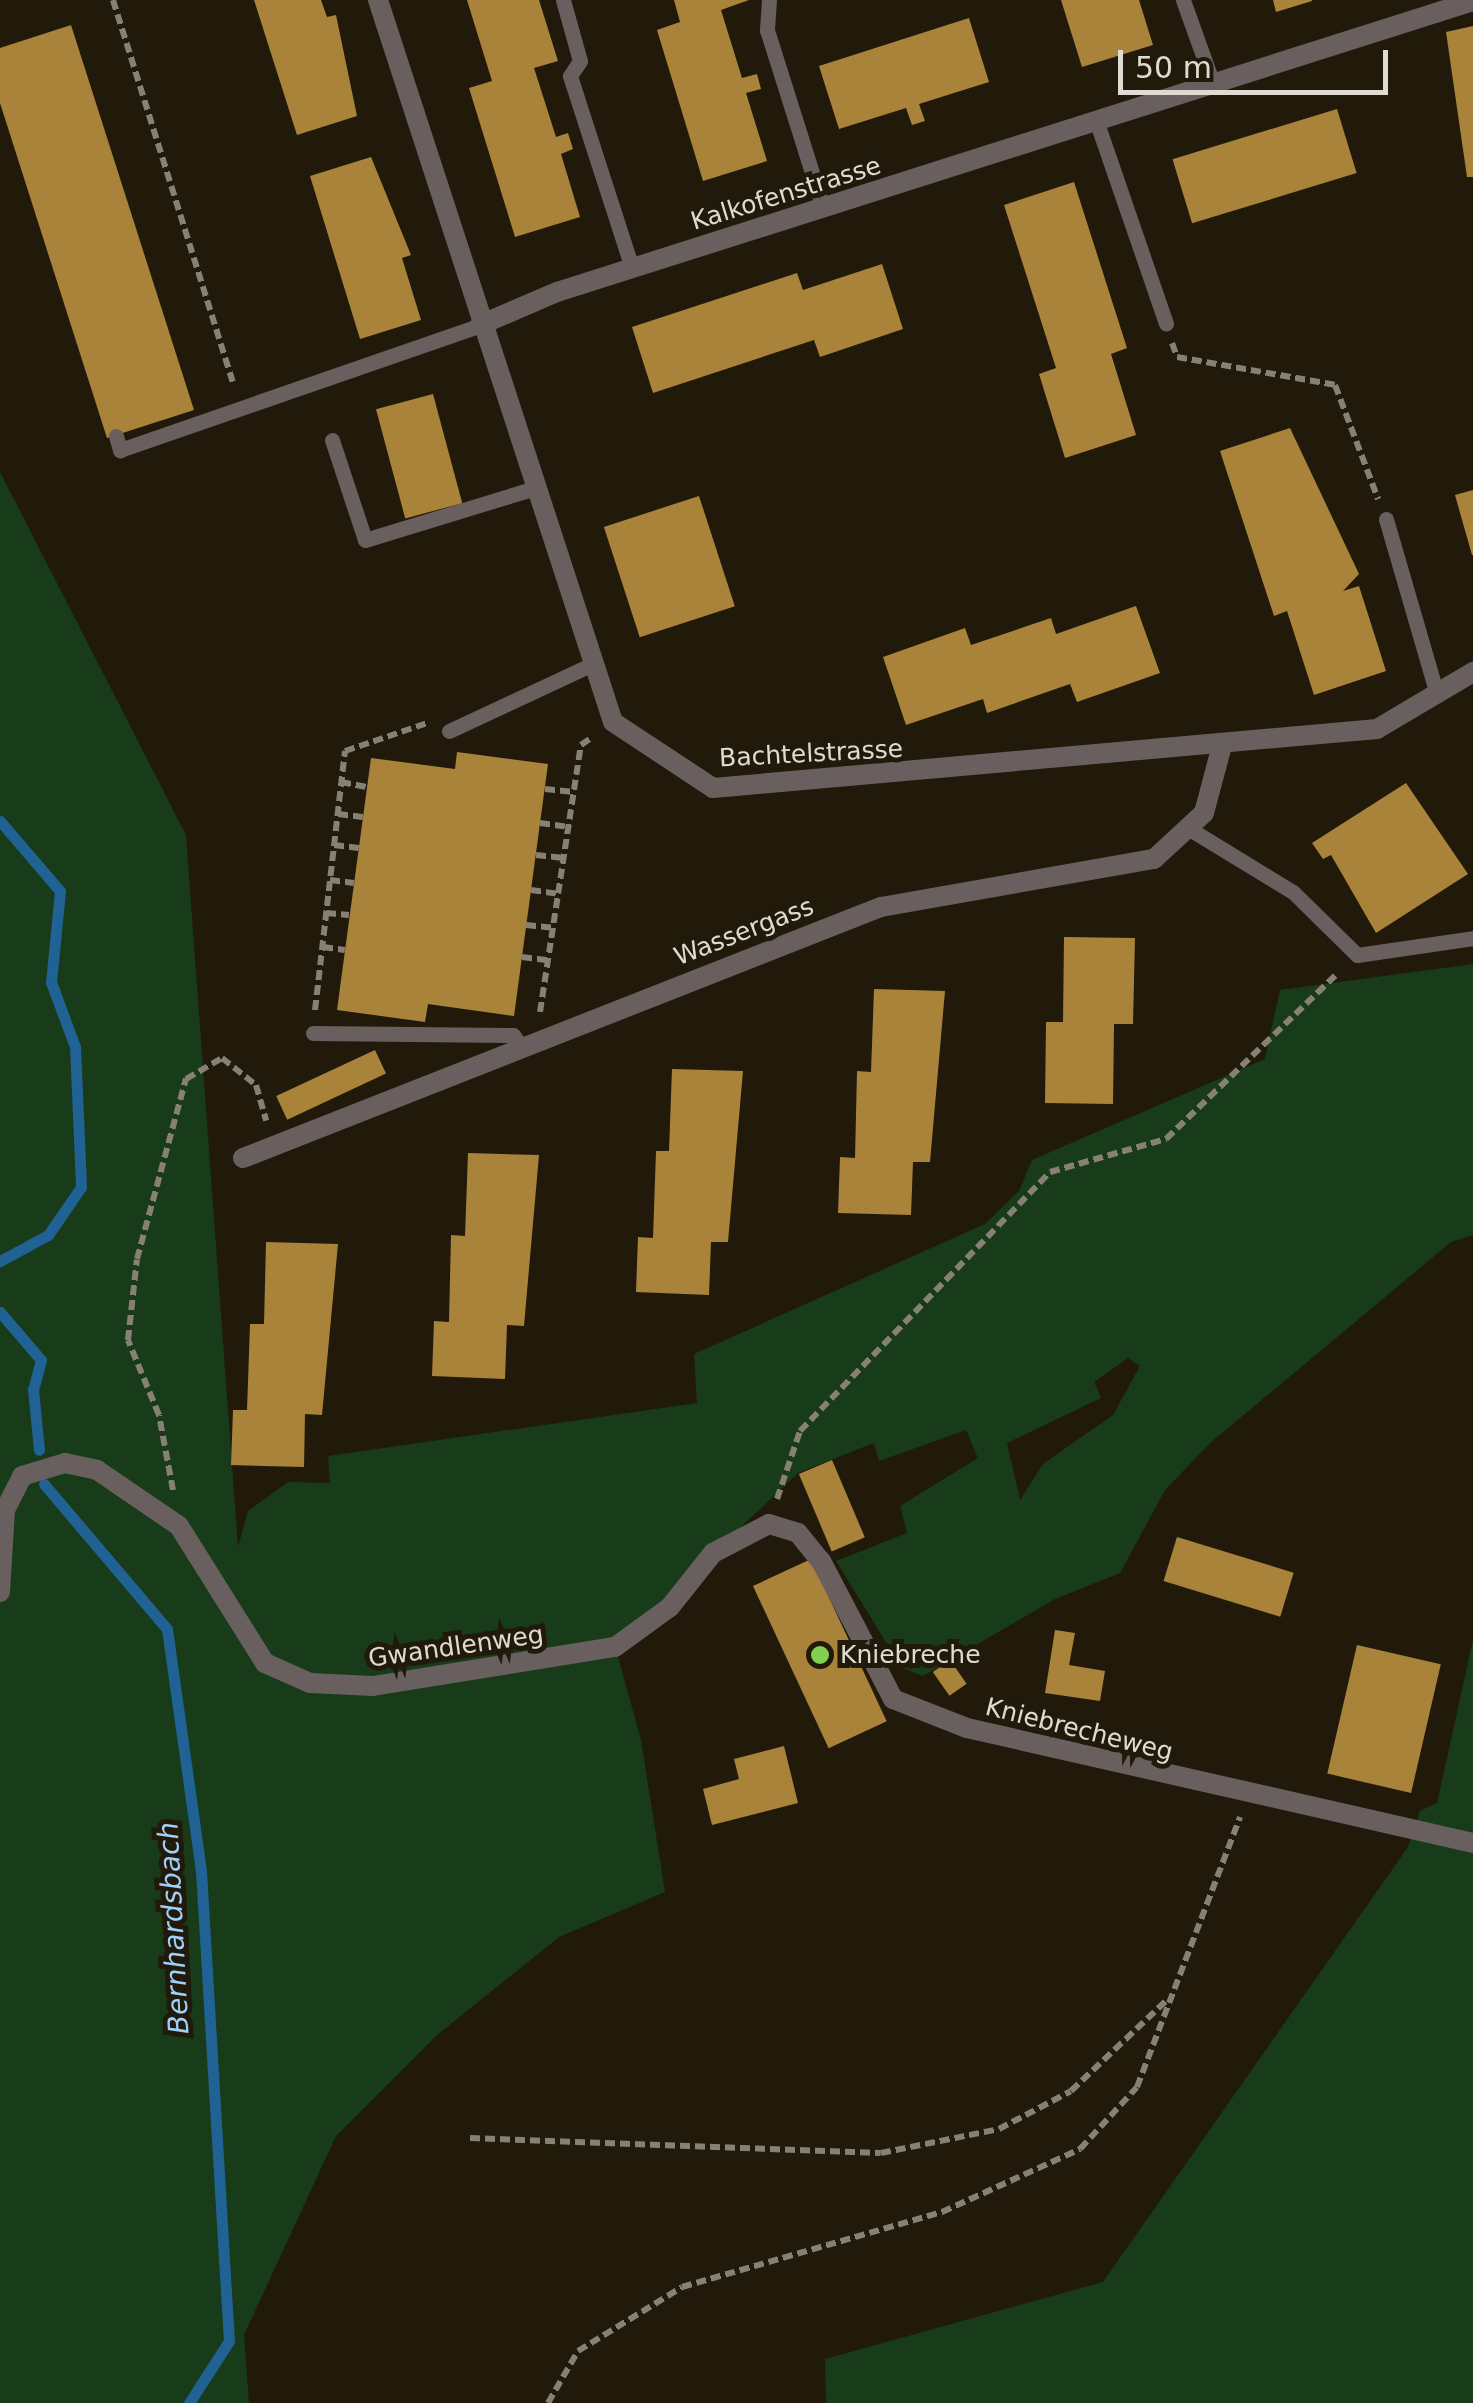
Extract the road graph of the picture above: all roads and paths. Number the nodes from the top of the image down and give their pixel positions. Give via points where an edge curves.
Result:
1 (113, 0) edge
2 (378, 0) edge
3 (563, 0) edge
4 (769, 0) edge
5 (1183, 0) edge
6 (1473, 1) edge
7 (1214, 84) junction
8 (1097, 123) junction
9 (823, 208) junction
10 (632, 268) junction
11 (1166, 323) joint
12 (480, 325) junction
13 (236, 394) dead end
14 (332, 440) dead end
15 (118, 443) dead end
16 (534, 488) junction
17 (1386, 519) joint
18 (593, 664) junction
19 (1473, 672) edge
20 (1438, 696) junction
21 (612, 722) junction
22 (449, 731) joint
23 (1221, 749) junction
24 (342, 782) junction
25 (367, 787) dead end
26 (545, 789) dead end
27 (574, 792) junction
28 (338, 814) junction
29 (363, 817) dead end
30 (540, 823) dead end
31 (569, 827) junction
32 (1188, 828) junction
33 (334, 845) junction
34 (358, 848) dead end
35 (536, 856) dead end
36 (564, 858) junction
37 (330, 880) junction
38 (354, 882) dead end
39 (531, 890) dead end
40 (559, 894) junction
41 (326, 912) junction
42 (350, 915) dead end
43 (526, 925) dead end
44 (553, 928) junction
45 (1473, 938) edge
46 (322, 947) junction
47 (345, 950) dead end
48 (1357, 955) junction
49 (522, 958) dead end
50 (548, 960) junction
51 (312, 1033) joint
52 (517, 1040) junction
53 (273, 1146) junction
54 (244, 1158) dead end
55 (769, 1524) junction
56 (179, 1526) junction
57 (0, 1592) edge
58 (1248, 1797) junction
59 (1473, 1843) edge
60 (1169, 1998) junction
61 (470, 2138) dead end
62 (548, 2403) edge

1 - 13 path
2 - 12 street
3 - 10 lane via 580,61 570,76
4 - 9 lane via 767,30
5 - 7 lane
6 - 7 street, Kalkofenstrasse
7 - 8 street, Kalkofenstrasse
8 - 9 street, Kalkofenstrasse
8 - 11 lane
9 - 10 street, Kalkofenstrasse
10 - 12 street, Kalkofenstrasse
11 - 17 path via 1176,357 1336,385
12 - 15 lane, Kalkofenstrasse
12 - 16 street
14 - 16 lane via 365,540
16 - 18 street
17 - 20 lane
18 - 21 street
18 - 22 lane
19 - 20 street, Bachtelstrasse
20 - 23 street, Bachtelstrasse via 1378,729
21 - 23 street, Bachtelstrasse via 713,788
21 - 27 path via 581,745
22 - 24 path via 422,719 345,752
23 - 32 street, Wassergass via 1204,813
24 - 25 path
24 - 28 path
26 - 27 path
27 - 31 path
28 - 29 path
28 - 33 path
30 - 31 path
31 - 36 path
32 - 48 lane via 1293,892
32 - 52 street, Wassergass via 1154,859 881,907
33 - 34 path
33 - 37 path
35 - 36 path
36 - 40 path
37 - 38 path
37 - 41 path
39 - 40 path
40 - 44 path
41 - 42 path
41 - 46 path
43 - 44 path
44 - 50 path
45 - 48 lane
46 - 47 path
46 - 51 path
48 - 55 path via 1166,1140 1050,1172 800,1431
49 - 50 path
50 - 52 path via 538,1023 519,1023
51 - 52 lane
52 - 53 street, Wassergass
53 - 54 street, Wassergass
53 - 56 path via 256,1086 222,1058 186,1079 137,1259 128,1340 159,1415
55 - 56 street, Gwandlenweg via 713,1552 670,1607 614,1647 373,1686 310,1683 266,1663
55 - 58 street, Kniebrecheweg via 798,1533 821,1561 893,1699 967,1728
56 - 57 street, Gwandlenweg via 97,1470 64,1462 22,1476 5,1510
58 - 59 street, Kniebrecheweg
58 - 60 path
60 - 61 path via 1071,2091 998,2129 898,2149
60 - 62 path via 1137,2087 1080,2149 942,2212 682,2286 578,2352

